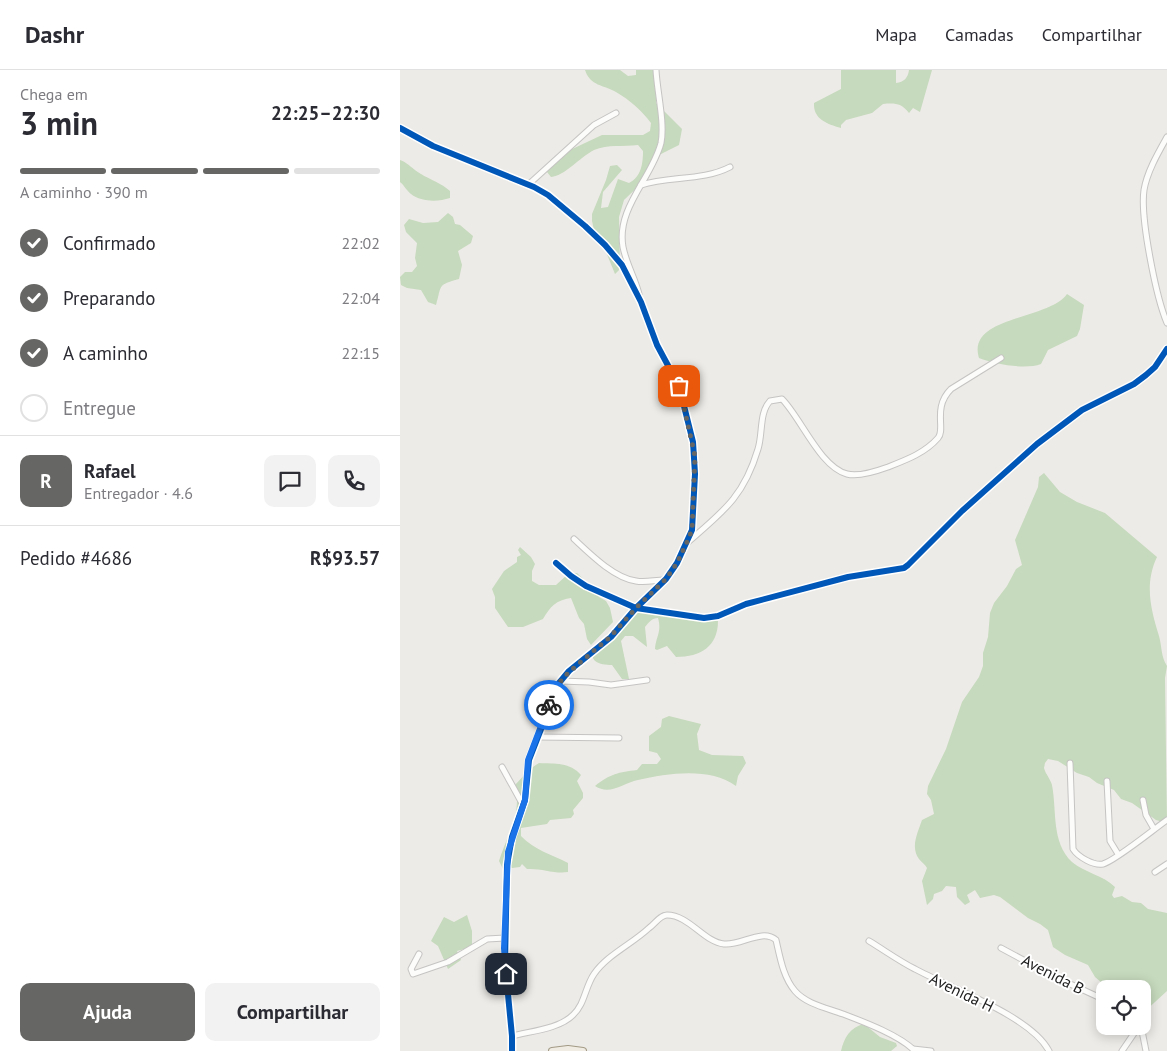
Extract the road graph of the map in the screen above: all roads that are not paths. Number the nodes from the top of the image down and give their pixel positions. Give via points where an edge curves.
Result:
1 (656, 70) edge
2 (616, 114) dead end
3 (400, 128) edge
4 (1167, 137) edge
5 (730, 167) dead end
6 (529, 184) junction
7 (640, 185) junction
8 (641, 302) junction
9 (1167, 323) edge
10 (1167, 349) edge
11 (1001, 358) dead end
12 (574, 539) dead end
13 (687, 542) junction
14 (556, 563) dead end
15 (664, 580) junction
16 (636, 608) junction
17 (647, 680) dead end
18 (560, 681) junction
19 (537, 737) junction
20 (619, 738) dead end
21 (1070, 763) dead end
22 (502, 766) dead end
23 (1107, 782) dead end
24 (1143, 800) dead end
25 (523, 805) junction
26 (1167, 820) edge
27 (1154, 829) junction
28 (1118, 854) junction
29 (1167, 864) edge
30 (1156, 872) dead end
31 (505, 938) junction
32 (869, 941) dead end
33 (1001, 948) dead end
34 (419, 954) dead end
35 (1096, 996) edge
36 (1134, 1035) edge
37 (1142, 1035) edge
38 (512, 1036) junction
39 (914, 1050) edge
40 (512, 1051) edge
41 (552, 1051) edge
42 (583, 1051) edge
43 (931, 1051) edge
44 (1049, 1051) edge
45 (1122, 1051) edge
46 (1146, 1051) edge

1 - 7 street via 661,141
2 - 6 street via 594,125
3 - 6 street via 433,146
4 - 9 street via 1144,193 1151,257
5 - 7 street via 713,174
6 - 8 street via 548,195 605,245 622,266
7 - 8 street via 624,225 622,239
8 - 13 street via 653,336 679,386 693,442 692,530
10 - 16 street via 1155,367 1134,384 1082,410 1037,444 904,568 848,577 746,604 712,618
11 - 13 street via 946,394 940,409 941,433 937,440 905,460 854,475 841,471 827,460 782,399 770,401 747,480 727,507
12 - 15 street via 594,558 630,580
13 - 15 street
14 - 16 street via 586,586
15 - 16 street
16 - 18 street via 610,637
17 - 18 street via 611,684
18 - 19 street
19 - 20 street
19 - 25 street via 528,760
21 - 28 street via 1074,851 1098,865
22 - 25 street
23 - 28 street via 1110,841
24 - 27 street via 1146,815
25 - 31 street via 508,852
26 - 27 street
27 - 28 street
29 - 30 street
31 - 34 street via 487,939 448,962 413,974 411,970
31 - 38 street
32 - 44 street, Avenida H via 914,969 1001,1011 1035,1033
33 - 35 street, Avenida B
36 - 45 street
37 - 46 street
38 - 39 street via 557,1024 573,1016 592,976 601,965 660,917 667,915 697,928 718,943 730,944 763,936 773,938 786,976 801,997 884,1032
38 - 40 street
39 - 43 street
41 - 42 main road

